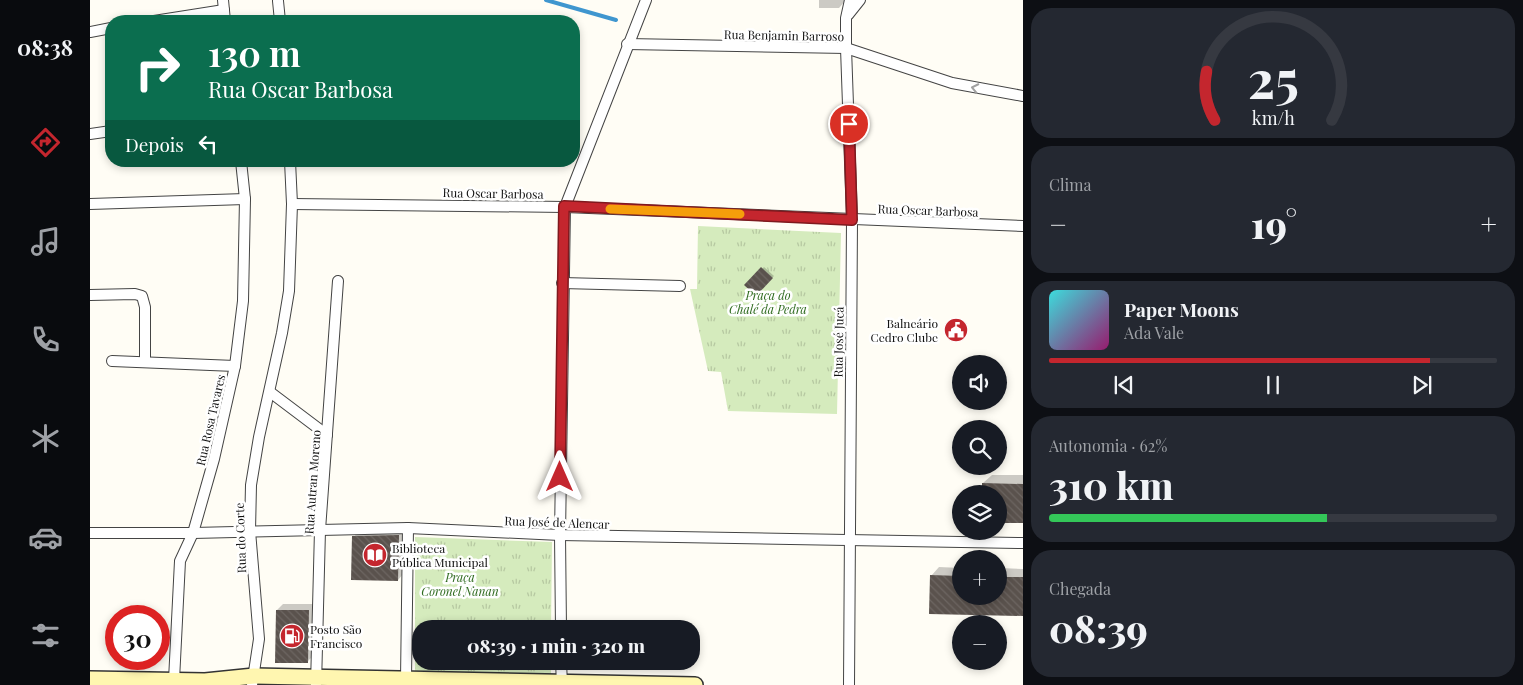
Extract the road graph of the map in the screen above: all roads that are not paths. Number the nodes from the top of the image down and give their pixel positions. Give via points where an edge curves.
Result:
1 (646, 0) edge
2 (850, 0) edge
3 (860, 0) edge
4 (278, 1) edge
5 (223, 5) edge
6 (180, 15) edge
7 (279, 15) edge
8 (846, 18) junction
9 (105, 29) edge
10 (90, 32) edge
11 (627, 44) junction
12 (846, 48) junction
13 (1023, 96) edge
14 (105, 132) edge
15 (90, 134) edge
16 (580, 165) edge
17 (241, 167) edge
18 (290, 167) edge
19 (579, 167) edge
20 (244, 199) junction
21 (90, 204) edge
22 (292, 204) junction
23 (564, 206) junction
24 (852, 220) junction
25 (1023, 226) edge
26 (338, 281) dead end
27 (562, 283) junction
28 (680, 286) dead end
29 (90, 295) edge
30 (112, 361) dead end
31 (145, 362) junction
32 (235, 366) junction
33 (270, 392) junction
34 (327, 435) junction
35 (408, 528) junction
36 (320, 530) junction
37 (250, 531) junction
38 (90, 532) edge
39 (193, 534) junction
40 (560, 535) junction
41 (848, 541) junction
42 (1023, 543) edge
43 (561, 620) edge
44 (562, 670) edge
45 (406, 679) junction
46 (90, 680) edge
47 (174, 680) junction
48 (253, 680) edge
49 (316, 681) edge
50 (139, 683) edge
51 (562, 683) edge
52 (695, 685) edge
53 (849, 685) edge

1 - 11 street
2 - 8 street, Rua José Jucá
3 - 8 street
4 - 7 street
5 - 6 street
8 - 12 street, Rua José Jucá
9 - 10 street
11 - 12 street, Rua Benjamin Barroso
11 - 16 street
13 -> 12 street, Rua Benjamin Barroso via 952,83
12 - 24 street, Rua José Jucá
14 - 15 street
17 - 20 street, Rua Rosa Tavares
18 - 22 street, Rua do Corte
19 - 23 street
20 - 21 street
20 - 32 street, Rua Rosa Tavares via 243,301
22 - 23 street, Rua Oscar Barbosa
22 - 33 street, Rua do Corte via 289,291
23 - 24 street, Rua Oscar Barbosa
23 - 27 street
24 - 25 street, Rua Oscar Barbosa
24 - 41 street, Rua José Jucá
26 - 34 street, Rua Autran Moreno
27 - 28 street
27 - 40 street
29 - 31 street via 142,296
30 - 31 street
31 - 32 street
32 - 39 street, Rua Rosa Tavares
33 - 34 street
33 - 37 street, Rua do Corte via 251,485
34 - 36 street, Rua Autran Moreno
35 - 36 street, Rua José de Alencar
35 - 40 street, Rua José de Alencar
35 - 45 street
36 - 37 street, Rua José de Alencar
36 - 49 street, Rua Autran Moreno
37 - 39 street, Rua José de Alencar
37 - 48 street, Rua do Corte via 259,639
38 - 39 street, Rua José de Alencar
39 - 47 street, Rua Rosa Tavares via 180,561
40 - 41 street, Rua José de Alencar
40 - 43 street
41 - 42 street, Rua José de Alencar
41 - 53 street, Rua José Jucá
44 - 51 street
45 - 49 main road
45 - 51 main road
46 - 50 main road
47 - 48 main road
47 - 50 main road
48 - 49 main road
51 - 52 main road

